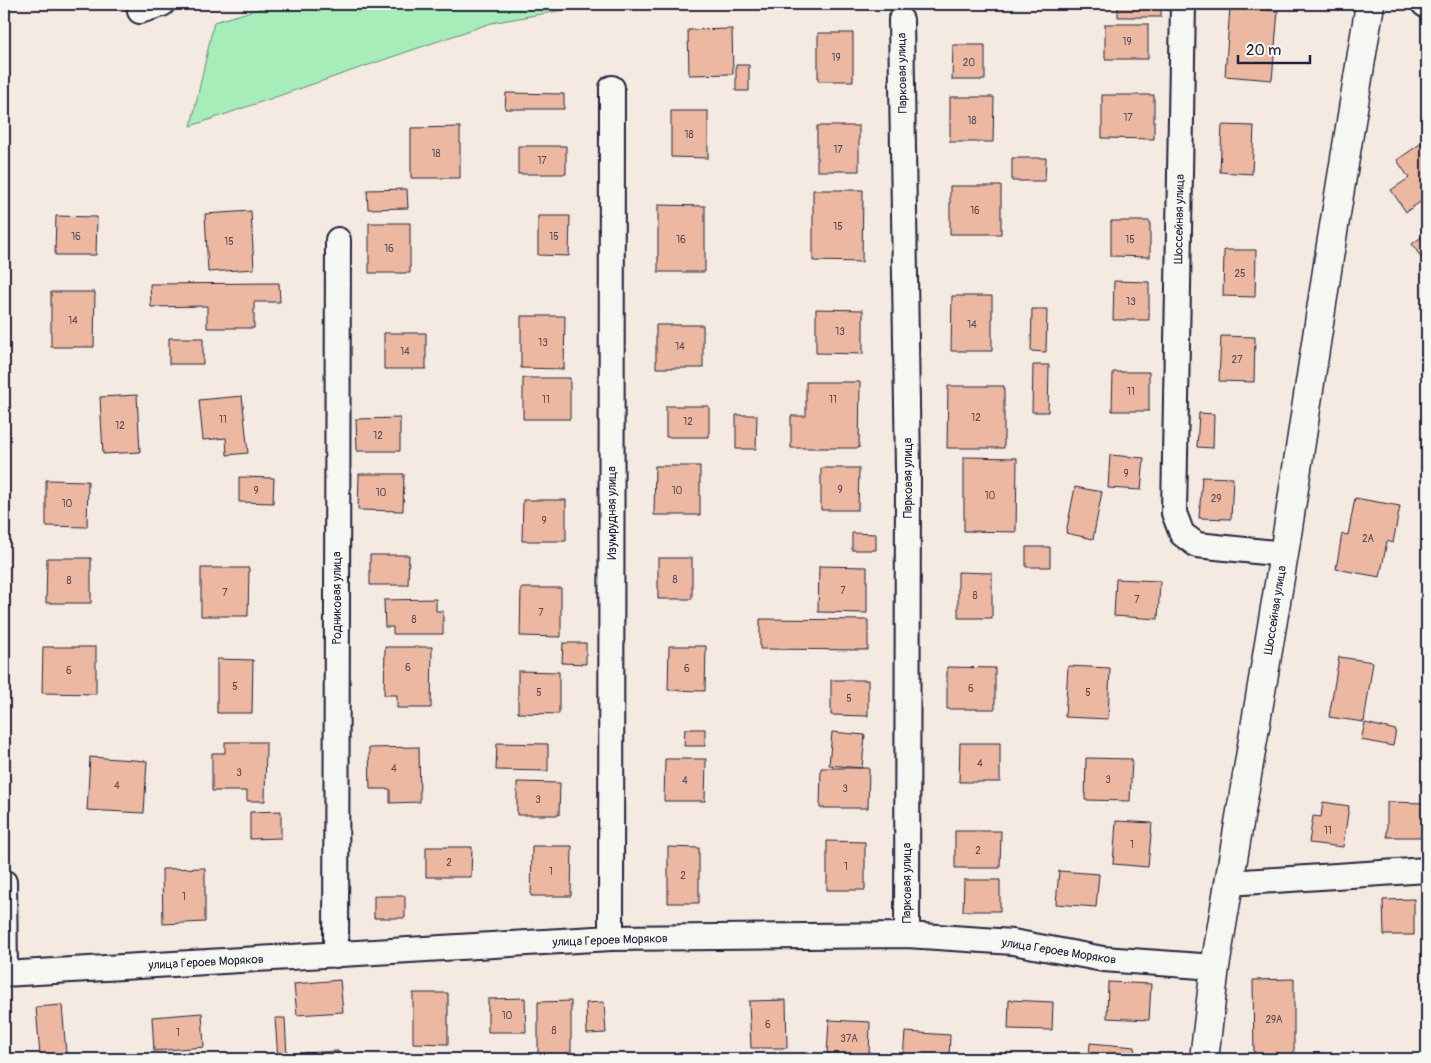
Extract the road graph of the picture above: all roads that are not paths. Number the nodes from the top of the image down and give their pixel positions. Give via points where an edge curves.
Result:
1 (1183, 4) edge
2 (1370, 4) edge
3 (1424, 4) edge
4 (1427, 6) edge
5 (901, 20) dead end
6 (612, 88) dead end
7 (338, 240) dead end
8 (1284, 554) junction
9 (1427, 870) edge
10 (4, 882) edge
11 (1229, 884) junction
12 (907, 935) junction
13 (610, 938) junction
14 (336, 955) junction
15 (1215, 968) junction
16 (4, 974) edge
17 (1204, 1059) edge

1 - 8 street, Шоссейная улица via 1174,513 1182,534 1197,545
2 - 8 main road
3 - 4 street
5 - 12 street, Парковая улица via 908,469
6 - 13 street, Изумрудная улица
7 - 14 street, Родниковая улица
8 - 11 main road, Шоссейная улица
9 - 11 street
10 - 16 street
11 - 15 main road, Шоссейная улица
12 - 13 street, улица Героев Моряков
12 - 15 street, улица Героев Моряков via 1014,942 1103,959
13 - 14 street, улица Героев Моряков
14 - 16 street, улица Героев Моряков
15 - 17 main road, Шоссейная улица

